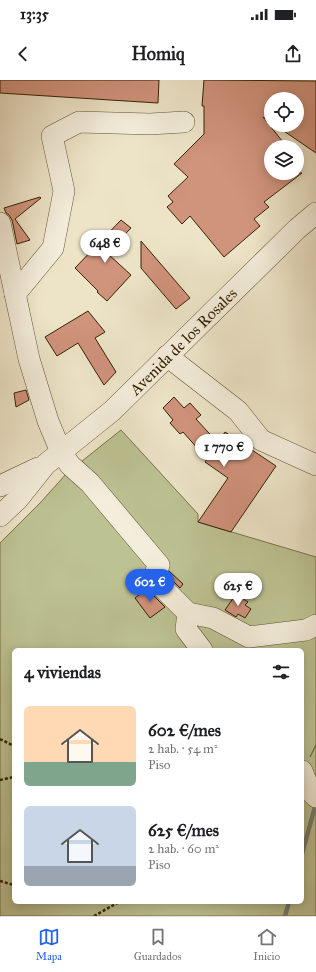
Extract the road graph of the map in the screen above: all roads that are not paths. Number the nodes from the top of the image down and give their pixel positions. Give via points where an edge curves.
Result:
1 (184, 122) dead end
2 (316, 213) edge
3 (0, 223) edge
4 (15, 294) junction
5 (167, 356) junction
6 (54, 458) junction
7 (316, 466) edge
8 (0, 486) edge
9 (0, 516) edge
10 (188, 613) junction
11 (316, 625) edge
12 (200, 648) edge
13 (304, 775) edge
14 (313, 794) edge

1 - 4 street via 79,122 52,136 64,190 53,248
2 - 5 street, Avenida de los Rosales
3 - 4 street
4 - 6 street via 29,359 48,421
5 - 6 street, Avenida de los Rosales via 112,411
5 - 7 street via 238,411 261,440
6 - 8 street, Avenida de los Rosales
6 - 9 street, Avenida de los Rosales
6 - 10 street via 70,465 90,483 159,565 153,578
10 - 11 street via 213,618 249,637 306,630
10 - 12 street via 186,629
13 - 14 street

